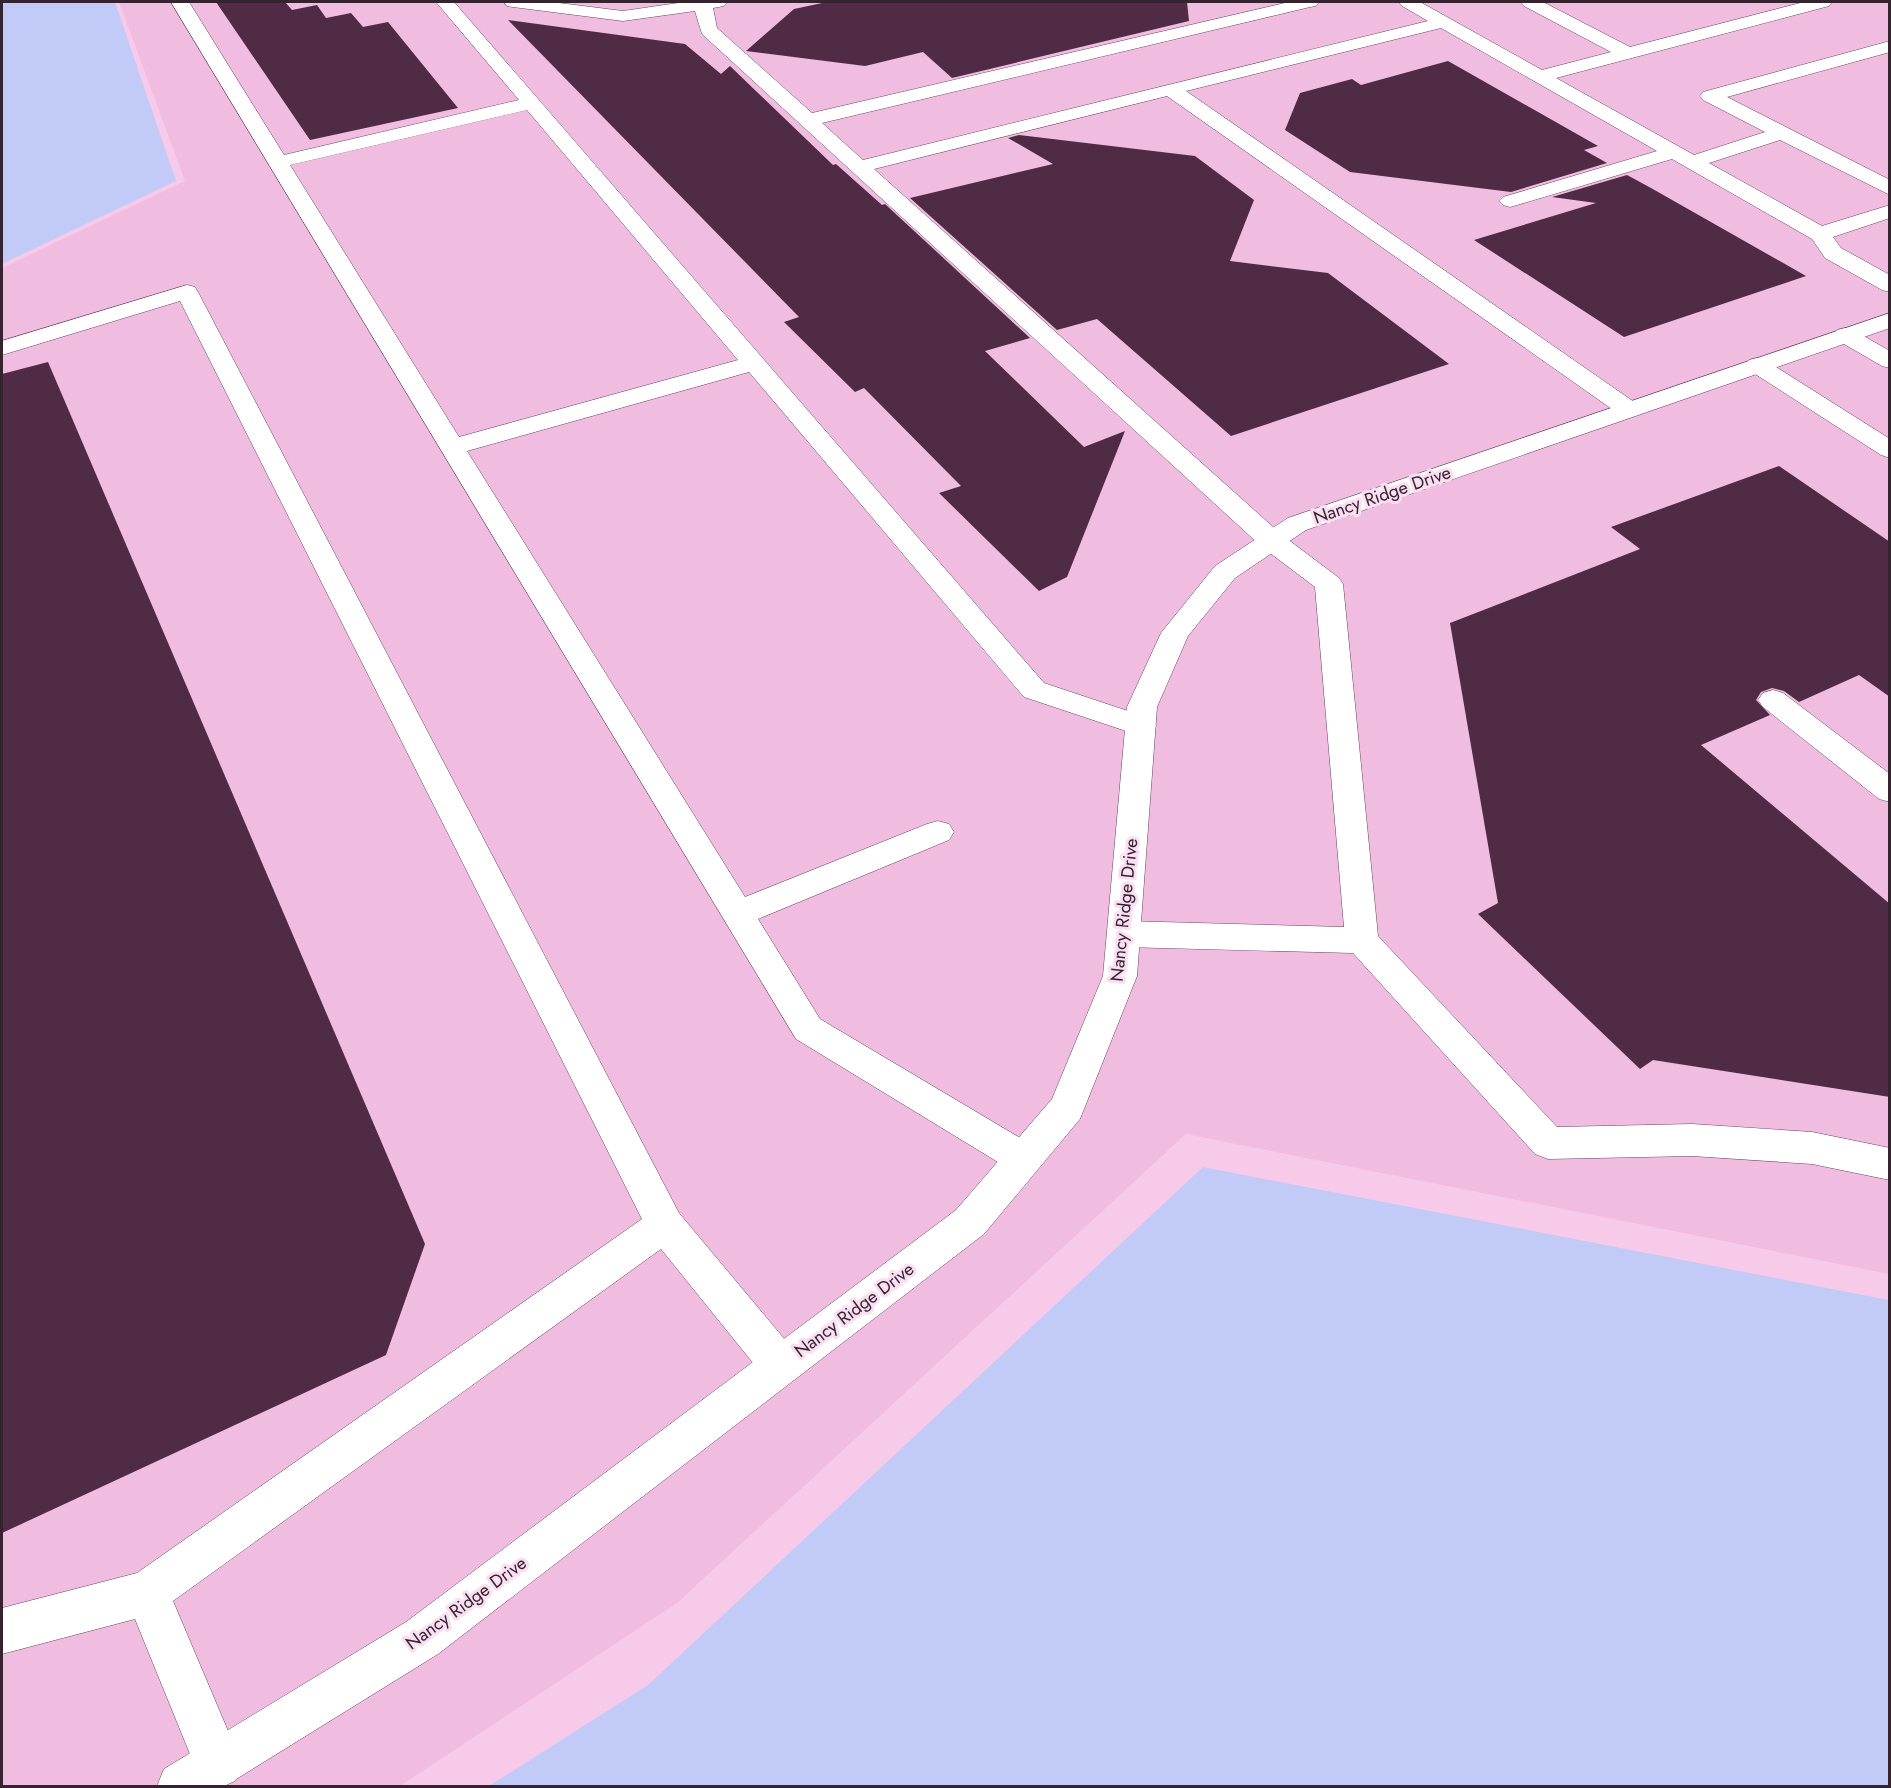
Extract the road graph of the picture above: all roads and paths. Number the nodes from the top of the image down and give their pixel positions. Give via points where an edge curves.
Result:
1 (180, 2) edge
2 (445, 2) edge
3 (513, 2) edge
4 (1310, 2) edge
5 (1408, 2) edge
6 (1530, 2) edge
7 (711, 3) edge
8 (1810, 3) edge
9 (1444, 22) junction
10 (1890, 46) edge
11 (1628, 53) junction
12 (1540, 76) junction
13 (1170, 89) junction
14 (532, 103) junction
15 (808, 120) junction
16 (1782, 133) junction
17 (1674, 152) junction
18 (278, 162) junction
19 (1692, 162) junction
20 (859, 167) junction
21 (1890, 189) edge
22 (1510, 201) dead end
23 (1890, 212) edge
24 (1820, 234) junction
25 (1890, 285) edge
26 (1890, 320) edge
27 (1845, 335) junction
28 (2, 348) edge
29 (1890, 361) edge
30 (754, 363) junction
31 (1757, 365) junction
32 (1628, 410) junction
33 (452, 447) junction
34 (1890, 450) edge
35 (1272, 541) junction
36 (1773, 700) dead end
37 (1141, 726) junction
38 (1890, 791) edge
39 (938, 832) dead end
40 (737, 914) junction
41 (1124, 934) junction
42 (1362, 940) junction
43 (1024, 1159) junction
44 (1890, 1164) edge
45 (665, 1225) junction
46 (781, 1366) junction
47 (147, 1593) junction
48 (2, 1631) edge
49 (200, 1775) edge

1 - 18 street
2 - 14 street
3 - 7 street via 623,16
4 - 15 street
5 - 9 street
6 - 11 street
7 - 15 street via 708,30
8 - 11 street
9 - 12 street
9 - 13 street
10 - 16 street via 1710,96
11 - 12 street
12 - 17 street
13 - 20 street
13 - 32 street
14 - 18 street
14 - 30 street
15 - 20 street
16 - 19 street
16 - 21 street
17 - 19 street
17 - 22 street
18 - 33 street
19 - 24 street
20 - 35 street
23 - 24 street
24 - 25 street via 1833,253
26 - 27 street, Nancy Ridge Drive
27 - 29 street
27 - 31 street, Nancy Ridge Drive
28 - 45 street via 187,292
30 - 33 street
30 - 37 street via 1034,690
31 - 32 street, Nancy Ridge Drive
31 - 34 street
32 - 35 street, Nancy Ridge Drive via 1297,524
33 - 40 street
35 - 37 street, Nancy Ridge Drive via 1225,572 1175,633 1142,707
35 - 42 street via 1329,584
36 - 38 street
37 - 41 street, Nancy Ridge Drive
39 - 40 street
40 - 43 street via 808,1029
41 - 42 street
41 - 43 street, Nancy Ridge Drive via 1120,976 1067,1108
42 - 44 street via 1548,1143 1692,1140 1812,1148
43 - 46 street, Nancy Ridge Drive via 970,1222
45 - 46 street
45 - 47 street
46 - 49 street, Nancy Ridge Drive via 423,1638
47 - 48 street
47 - 49 street

